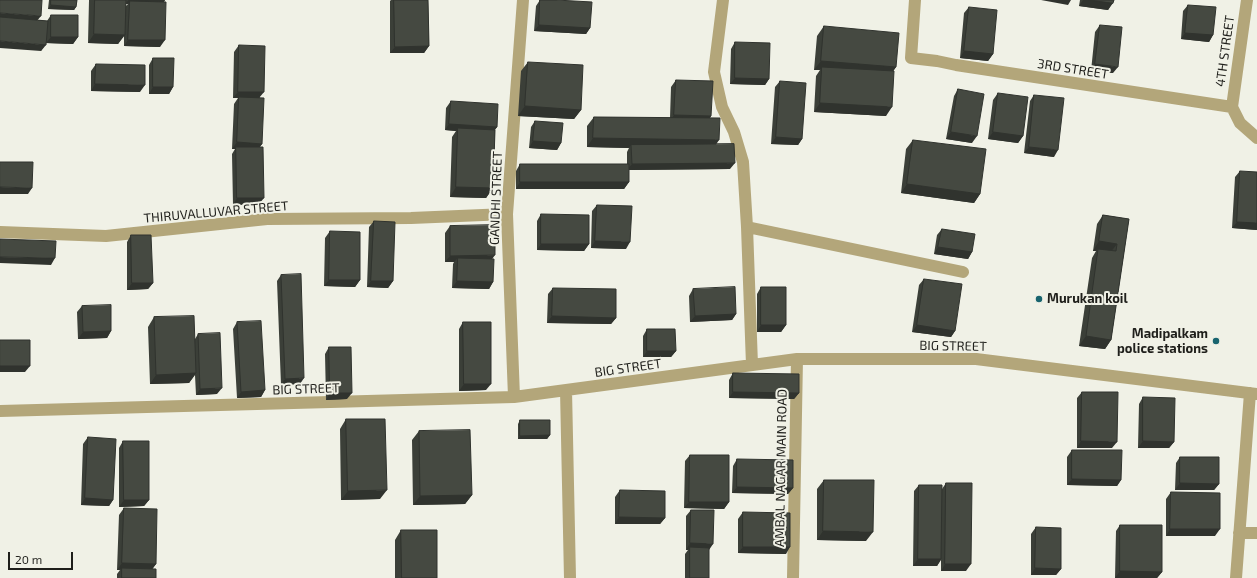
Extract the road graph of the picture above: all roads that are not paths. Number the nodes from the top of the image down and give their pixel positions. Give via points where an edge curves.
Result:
1 (524, 0) edge
2 (723, 0) edge
3 (915, 0) edge
4 (1247, 0) edge
5 (1232, 107) junction
6 (1257, 138) edge
7 (507, 214) junction
8 (747, 227) junction
9 (0, 232) edge
10 (963, 272) dead end
11 (796, 359) junction
12 (752, 364) junction
13 (566, 390) junction
14 (1254, 394) edge
15 (514, 397) junction
16 (0, 412) edge
17 (1239, 533) junction
18 (1257, 533) edge
19 (570, 578) edge
20 (793, 578) edge
21 (1236, 578) edge

1 - 7 street, GANDHI STREET
2 - 8 street via 714,72 722,107 734,132 743,162
3 - 5 street, 3RD STREET via 910,58
4 - 5 street, 4TH STREET
5 - 6 street via 1240,123
7 - 9 street, THIRUVALLUVAR STREET via 267,219 106,236
7 - 15 street, GANDHI STREET
8 - 10 street
8 - 12 street
11 - 12 street, BIG STREET
11 - 14 street, BIG STREET via 976,359
11 - 20 street, AMBAL NAGAR MAIN ROAD
12 - 13 street, BIG STREET
13 - 15 street, BIG STREET
13 - 19 street
14 - 17 street
15 - 16 street, BIG STREET
17 - 18 street
17 - 21 street

